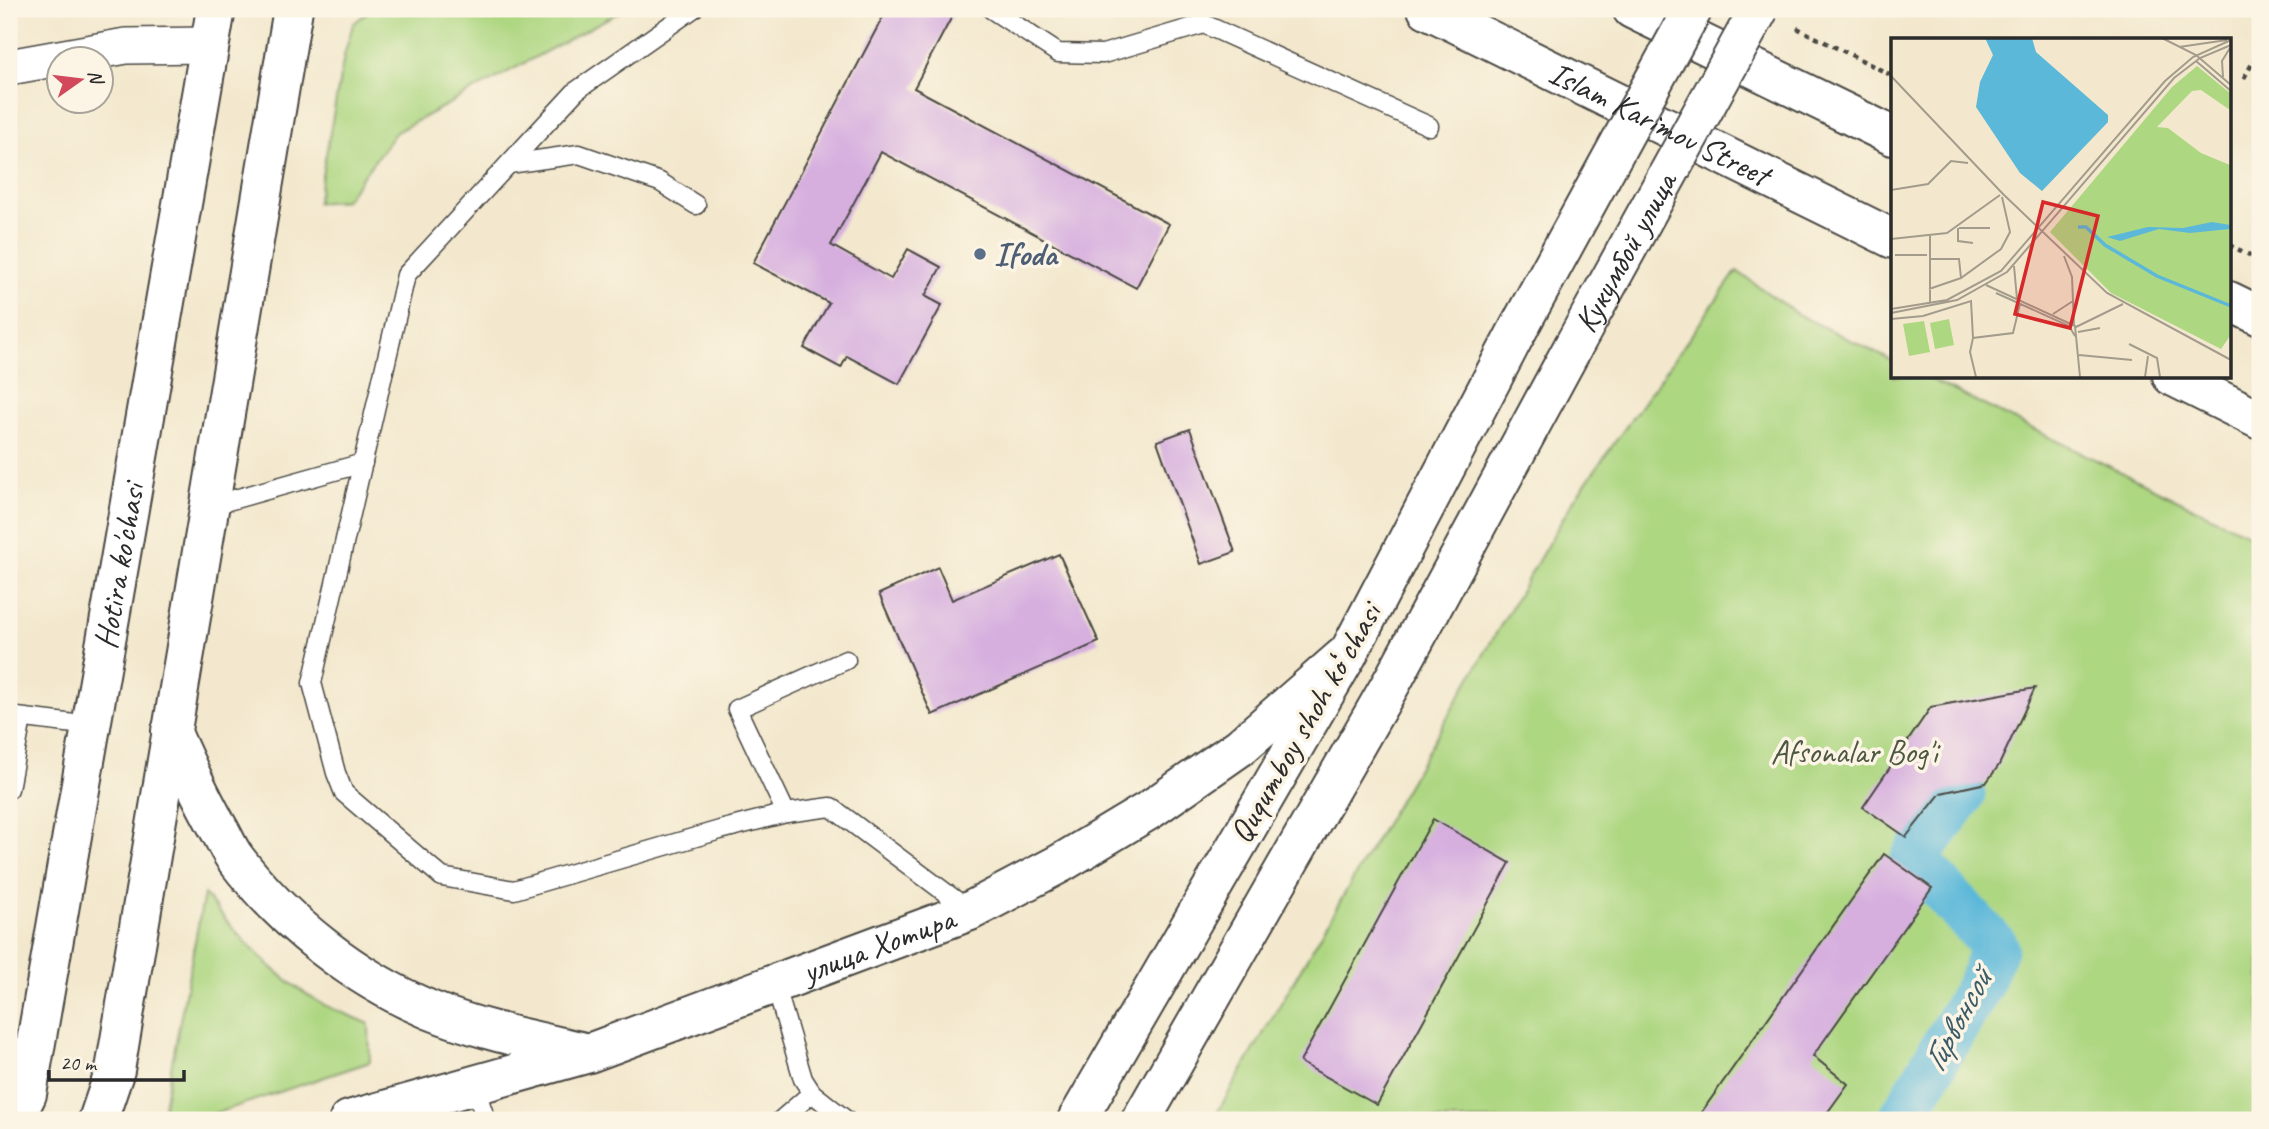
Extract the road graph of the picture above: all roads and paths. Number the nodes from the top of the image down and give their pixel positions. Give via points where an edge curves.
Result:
1 (293, 9) edge
2 (693, 9) edge
3 (991, 9) edge
4 (1427, 9) edge
5 (1632, 9) edge
6 (1693, 9) edge
7 (1759, 9) edge
8 (213, 27) edge
9 (1795, 27) dead end
10 (2260, 50) edge
11 (10, 72) edge
12 (1891, 75) edge
13 (2244, 78) dead end
14 (1429, 126) dead end
15 (1891, 135) edge
16 (509, 164) junction
17 (696, 205) dead end
18 (1891, 238) edge
19 (2230, 245) edge
20 (2260, 260) edge
21 (2230, 301) edge
22 (2260, 316) edge
23 (1523, 320) joint
24 (1573, 347) joint
25 (2176, 378) edge
26 (2260, 420) edge
27 (363, 463) junction
28 (210, 506) junction
29 (1348, 654) junction
30 (846, 660) dead end
31 (15, 717) edge
32 (91, 726) junction
33 (171, 731) junction
34 (9, 789) edge
35 (786, 813) junction
36 (970, 911) junction
37 (775, 984) junction
38 (589, 1053) junction
39 (812, 1093) junction
40 (480, 1103) edge
41 (15, 1120) edge
42 (99, 1120) edge
43 (349, 1120) edge
44 (781, 1120) edge
45 (846, 1120) edge
46 (1077, 1120) edge
47 (1141, 1120) edge

1 - 28 main road
2 - 16 lane via 576,92
3 - 14 lane via 1058,53 1103,54 1204,24
4 - 18 main road, Islam Karimov Street
5 - 15 main road
6 - 23 main road, Кукумбой улица, bridge
7 - 24 main road, Кукумбой улица, bridge
8 - 11 street
8 - 32 main road, Hotira ko'chasi
9 - 12 path
10 - 13 path
16 - 17 lane via 579,155 660,182
16 - 27 lane via 406,275
19 - 20 path
21 - 22 main road
23 - 29 main road, Ququmboy shoh koʻchasi
24 - 47 main road, Ququmboy shoh koʻchasi via 1393,680
25 - 26 main road
27 - 28 lane
27 - 35 lane via 312,683 344,793 442,877 514,890
28 - 33 main road
29 - 36 main road, улица Хотира via 1240,747 1151,809
29 - 46 main road, Ququmboy shoh koʻchasi
30 - 35 lane via 737,709
31 - 32 lane
31 - 34 lane
32 - 41 main road, Hotira ko'chasi via 27,1094
33 - 38 main road via 234,857 277,905 324,947 377,983 430,1010 501,1033
33 - 42 main road via 115,1070
35 - 36 lane via 831,807
36 - 37 main road, улица Хотира
37 - 38 main road, улица Хотира
37 - 39 lane via 803,1079
38 - 40 main road, улица Хотира
39 - 44 lane
39 - 45 lane
40 - 43 main road, улица Хотира

